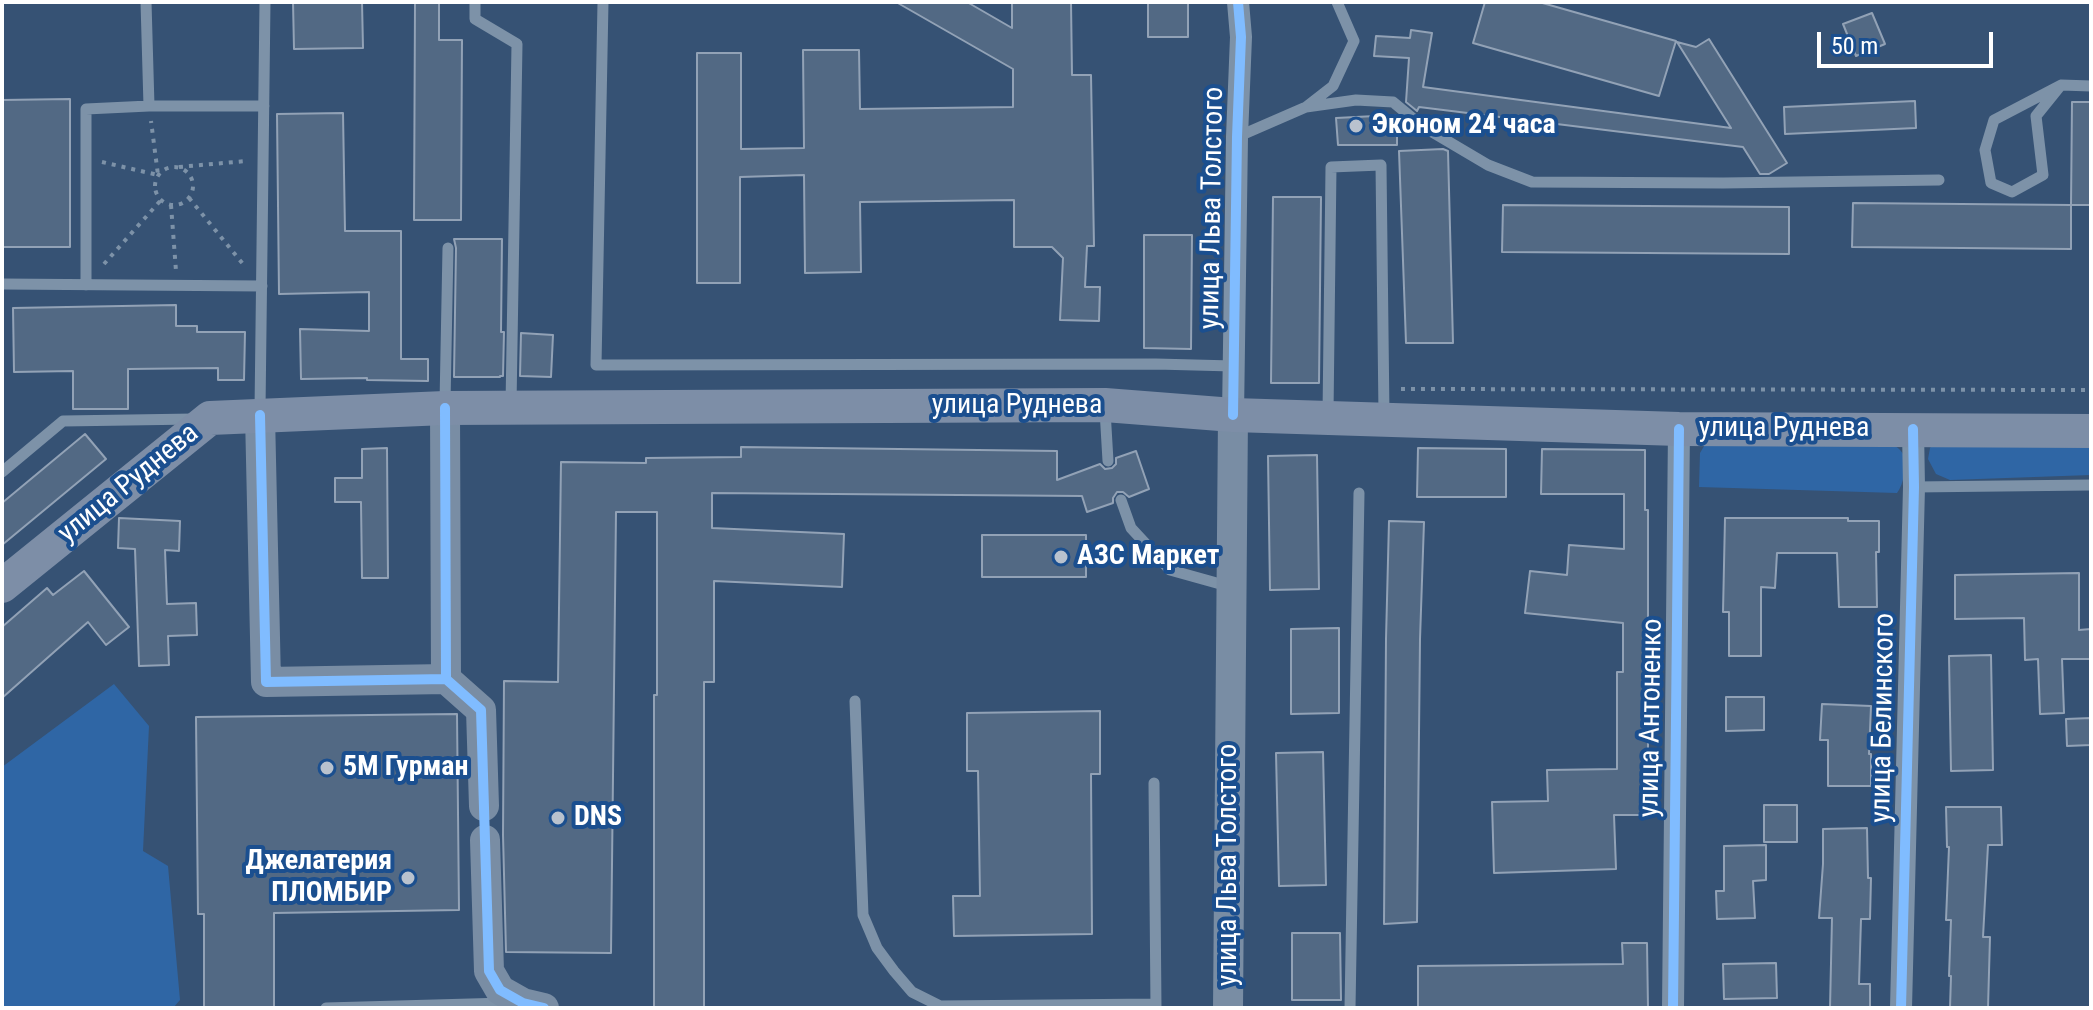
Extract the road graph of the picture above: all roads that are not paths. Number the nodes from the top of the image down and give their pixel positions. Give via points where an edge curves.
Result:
1 (146, 2) edge
2 (265, 2) edge
3 (475, 2) edge
4 (603, 2) edge
5 (1238, 2) edge
6 (1337, 2) edge
7 (2061, 85) junction
8 (2091, 86) edge
9 (149, 106) junction
10 (264, 106) junction
11 (1306, 107) junction
12 (1237, 137) junction
13 (1939, 180) dead end
14 (448, 248) dead end
15 (2, 284) edge
16 (86, 285) junction
17 (262, 286) junction
18 (1233, 366) junction
19 (1105, 405) junction
20 (445, 408) junction
21 (511, 408) junction
22 (260, 415) junction
23 (1233, 415) junction
24 (210, 418) junction
25 (1328, 418) junction
26 (1384, 420) junction
27 (1679, 429) junction
28 (1913, 429) junction
29 (2091, 431) edge
30 (1108, 461) dead end
31 (2, 472) edge
32 (2091, 485) edge
33 (1914, 487) junction
34 (1359, 493) dead end
35 (1121, 500) dead end
36 (2, 586) edge
37 (1232, 587) junction
38 (446, 679) junction
39 (855, 701) dead end
40 (1154, 783) dead end
41 (484, 806) dead end
42 (485, 840) dead end
43 (534, 1005) edge
44 (1156, 1006) edge
45 (326, 1008) edge
46 (1228, 1008) edge
47 (1350, 1008) edge
48 (1673, 1008) edge
49 (1901, 1008) edge

1 - 9 lane
2 - 10 lane
3 - 21 lane via 475,19 517,44
4 - 18 lane via 596,365
5 - 12 street, улица Льва Толстого
6 - 11 lane via 1354,41 1333,86
7 - 7 lane via 2036,116 2043,175 2012,192 1991,183 1985,150 1994,120
7 - 8 lane
9 - 10 lane
9 - 16 lane via 86,109
10 - 17 lane
11 - 12 lane
11 - 13 lane via 1356,100 1393,102 1488,165 1532,182
12 - 18 street, улица Льва Толстого
14 - 20 lane
15 - 16 lane
16 - 17 lane
17 - 22 lane
18 - 23 street, улица Льва Толстого
19 - 21 main road, улица Руднева
19 - 23 main road, улица Руднева
19 - 30 lane
20 - 21 main road, улица Руднева
20 - 22 main road, улица Руднева
20 - 38 street
22 - 24 main road, улица Руднева
22 - 38 street via 266,682
23 - 25 main road, улица Руднева
23 - 37 street, улица Льва Толстого
24 - 31 lane via 63,421
24 - 36 main road, улица Руднева
25 - 26 main road, улица Руднева
25 - 26 lane via 1331,167 1381,165
26 - 27 main road, улица Руднева
27 - 28 main road, улица Руднева
27 - 48 street, улица Антоненко
28 - 29 main road, улица Руднева
28 - 33 street, улица Белинского
32 - 33 lane
33 - 49 street, улица Белинского
34 - 47 lane
35 - 37 lane via 1131,528 1170,570
37 - 46 street, улица Льва Толстого
38 - 41 street via 481,710
39 - 44 lane via 863,915 877,948 912,992 940,1006
40 - 44 lane
42 - 43 street via 489,971 500,990
43 - 45 lane

